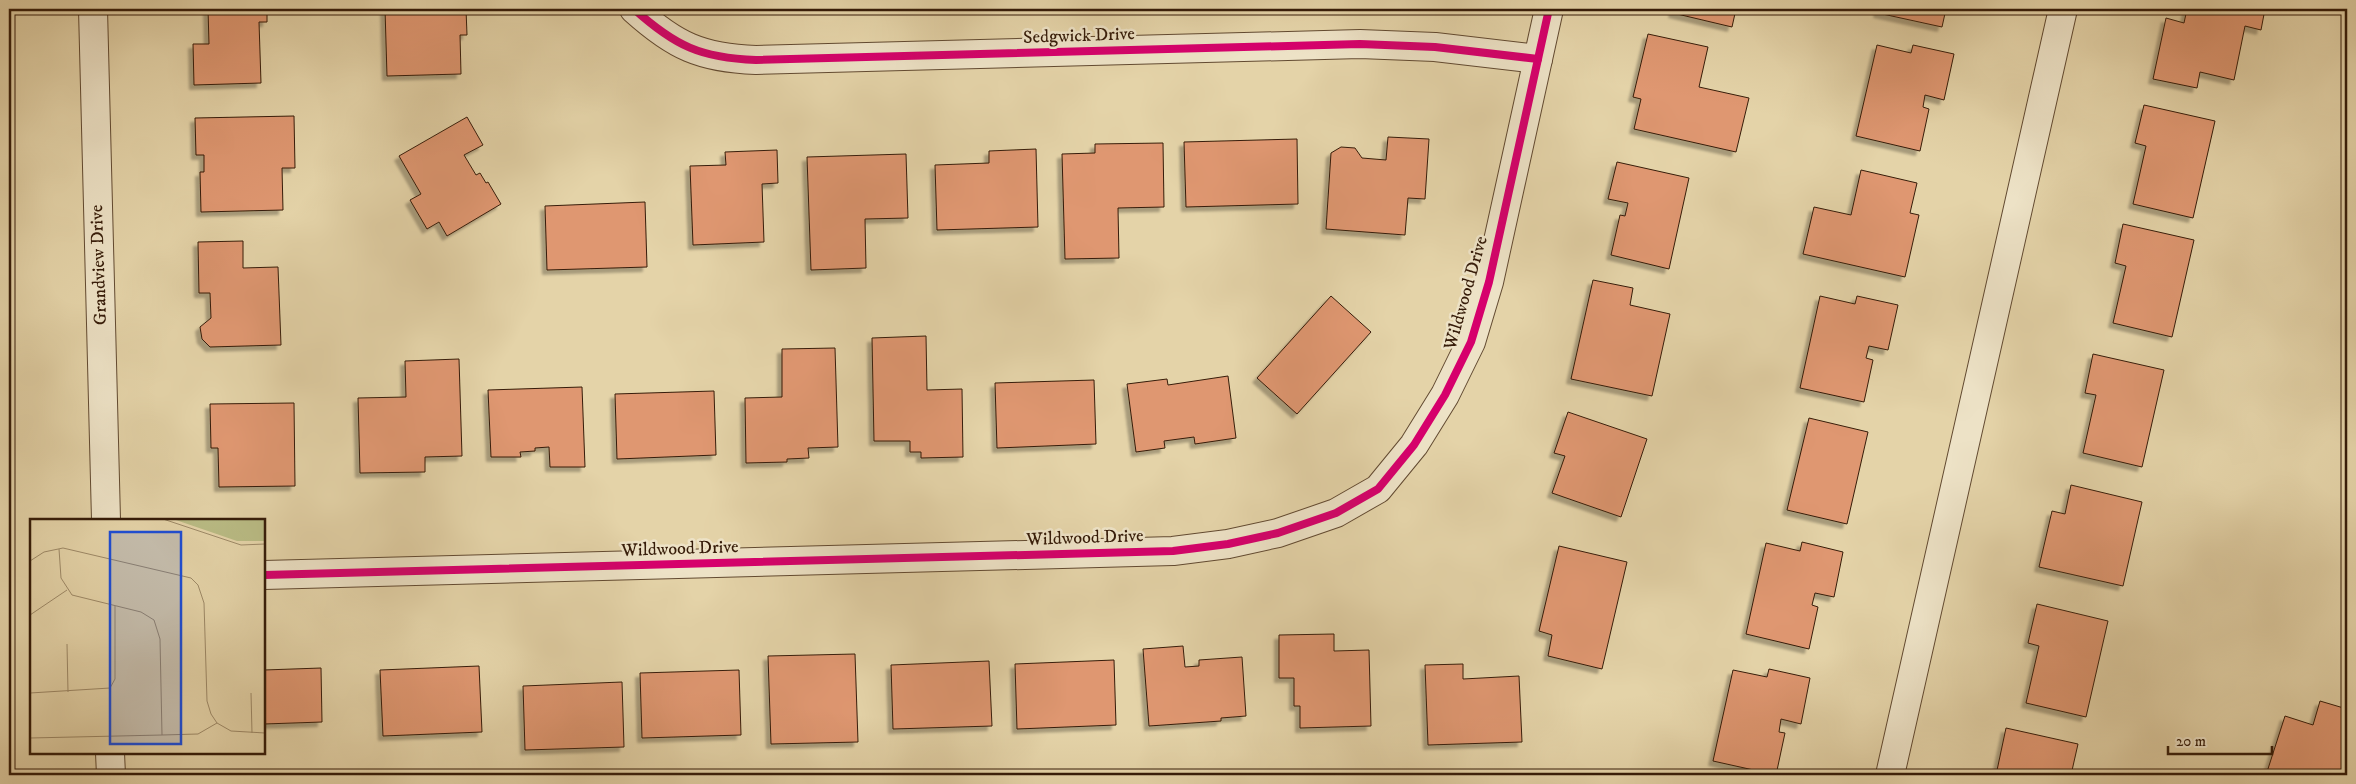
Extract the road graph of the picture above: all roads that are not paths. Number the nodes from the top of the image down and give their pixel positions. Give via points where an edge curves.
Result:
1 (93, 9) edge
2 (634, 9) edge
3 (1549, 9) edge
4 (2063, 9) edge
5 (1538, 59) junction
6 (106, 519) edge
7 (265, 575) edge
8 (110, 754) edge
9 (110, 775) edge
10 (1890, 775) edge

1 - 6 street, Grandview Drive
2 - 5 street, Sedgwick Drive via 670,38 723,59 1360,44 1435,47
3 - 5 street, Wildwood Drive
4 - 10 street
5 - 7 street, Wildwood Drive via 1489,282 1471,342 1445,395 1414,445 1378,489 1336,512 1278,533 1173,551
8 - 9 street

